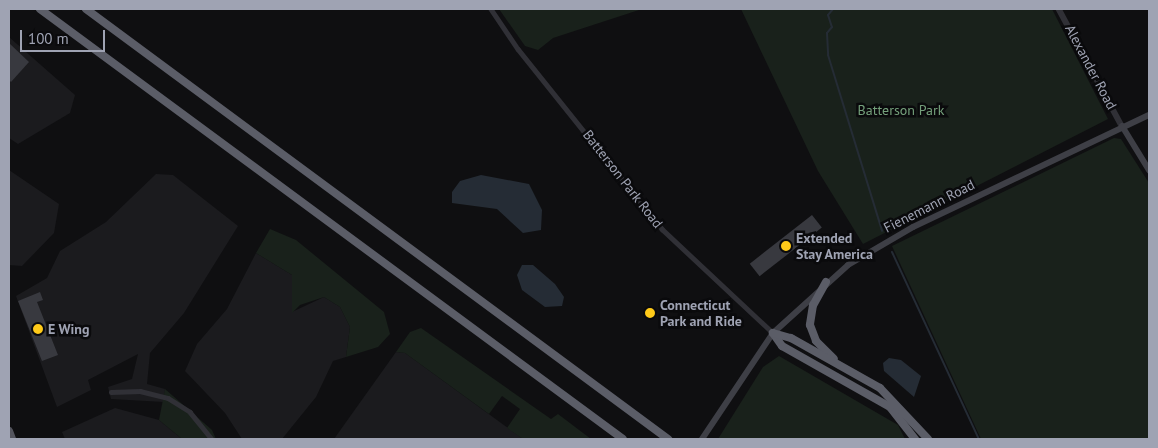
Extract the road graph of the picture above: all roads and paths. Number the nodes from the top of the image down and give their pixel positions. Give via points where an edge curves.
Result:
1 (40, 9) edge
2 (86, 9) edge
3 (491, 9) edge
4 (1059, 9) edge
5 (1149, 116) edge
6 (1122, 126) junction
7 (1149, 170) edge
8 (826, 282) junction
9 (773, 333) junction
10 (839, 364) junction
11 (111, 392) dead end
12 (9, 431) edge
13 (12, 439) edge
14 (212, 439) edge
15 (623, 439) edge
16 (668, 439) edge
17 (702, 439) edge
18 (915, 439) edge
19 (928, 439) edge

1 - 15 highway
2 - 16 highway
3 - 9 street, Batterson Park Road via 518,49 662,229
4 - 6 street, Alexander Road
5 - 6 main road, Fienemann Road
6 - 7 main road
6 - 8 main road, Fienemann Road via 903,233
8 - 9 main road, Fienemann Road
8 - 10 highway via 813,305 810,325 816,341
9 - 10 highway
9 - 17 main road, Fienemann Road
9 - 18 highway via 782,346 890,407
10 - 19 highway via 894,399
11 - 14 street via 140,391 168,398 190,412
12 - 13 highway

